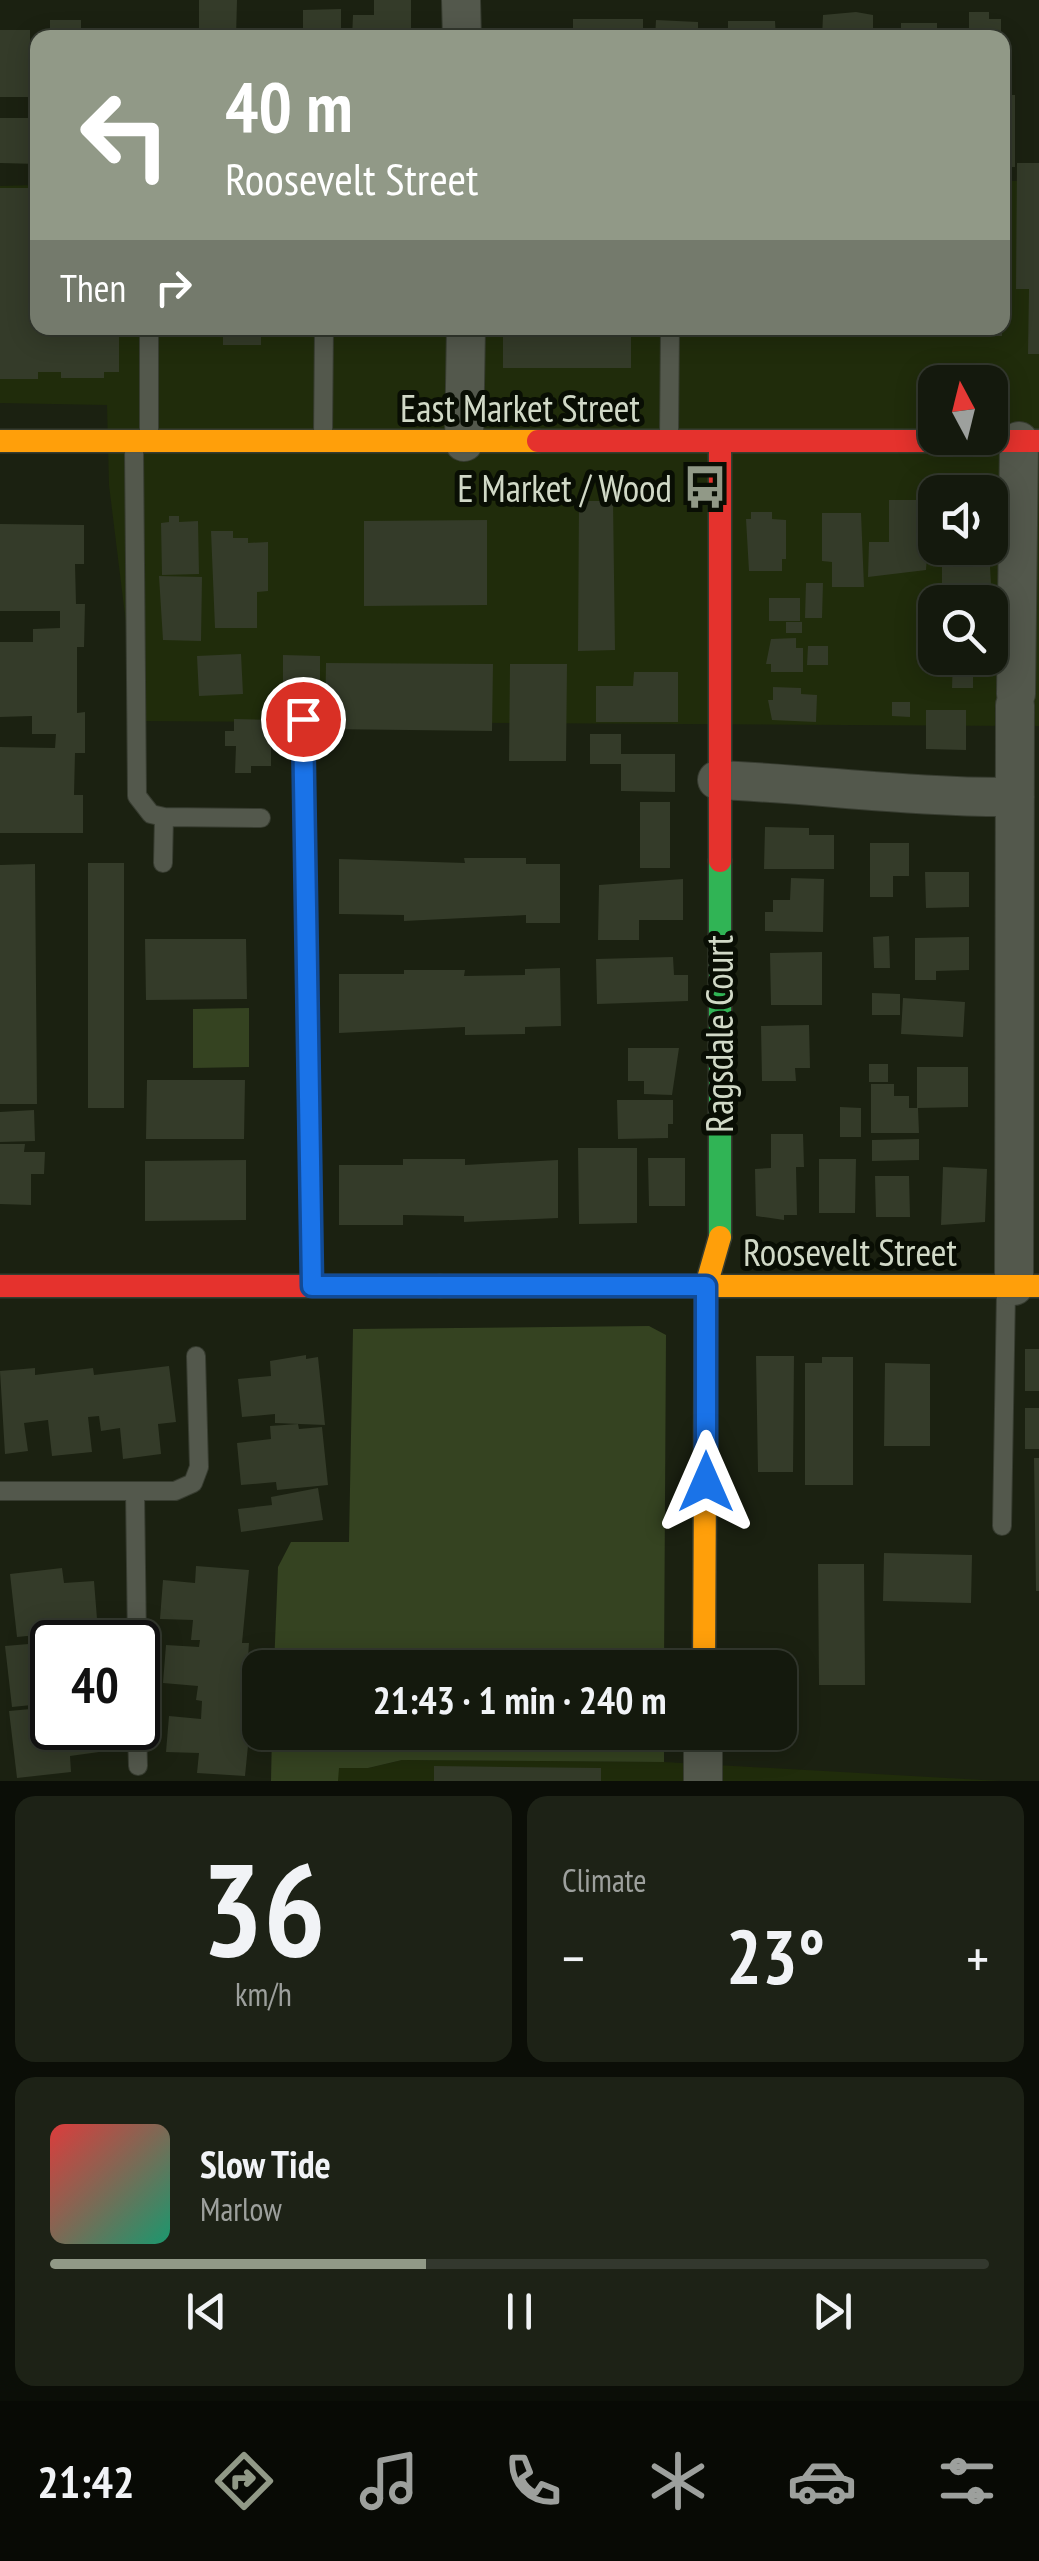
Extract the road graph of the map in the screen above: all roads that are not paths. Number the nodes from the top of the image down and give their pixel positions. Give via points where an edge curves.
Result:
1 (461, 0) edge
2 (462, 30) edge
3 (150, 335) edge
4 (324, 335) edge
5 (466, 335) edge
6 (670, 335) edge
7 (1029, 440) edge
8 (0, 441) edge
9 (142, 441) junction
10 (323, 441) junction
11 (464, 442) junction
12 (669, 442) junction
13 (720, 442) junction
14 (303, 719) dead end
15 (716, 780) junction
16 (1015, 797) junction
17 (164, 817) junction
18 (261, 818) dead end
19 (162, 863) dead end
20 (0, 1286) edge
21 (312, 1286) junction
22 (706, 1286) junction
23 (1020, 1286) edge
24 (196, 1356) dead end
25 (0, 1491) edge
26 (136, 1491) junction
27 (1002, 1526) dead end
28 (137, 1620) edge
29 (704, 1650) edge
30 (138, 1750) edge
31 (703, 1750) edge
32 (138, 1766) dead end
33 (703, 1781) edge

1 - 2 street
3 - 9 lane
4 - 10 lane
5 - 11 street
6 - 12 lane
7 - 13 street, East Market Street
7 - 16 street
8 - 9 street, East Market Street
9 - 10 street, East Market Street
9 - 17 lane via 136,796 151,814
10 - 11 street, East Market Street
11 - 12 street, East Market Street
12 - 13 street, East Market Street
13 - 15 street, Ragsdale Court
14 - 21 lane
15 - 16 street via 840,785 936,798
15 - 22 street, Ragsdale Court via 720,1246
16 - 23 street
17 - 18 lane
17 - 19 lane
20 - 21 street, Roosevelt Street
21 - 22 street, Roosevelt Street
22 - 23 street, Roosevelt Street
22 - 29 street, Ragsdale Court
23 - 27 lane
24 - 26 lane via 193,1483 175,1491
25 - 26 lane
26 - 28 lane
30 - 32 lane
31 - 33 street

